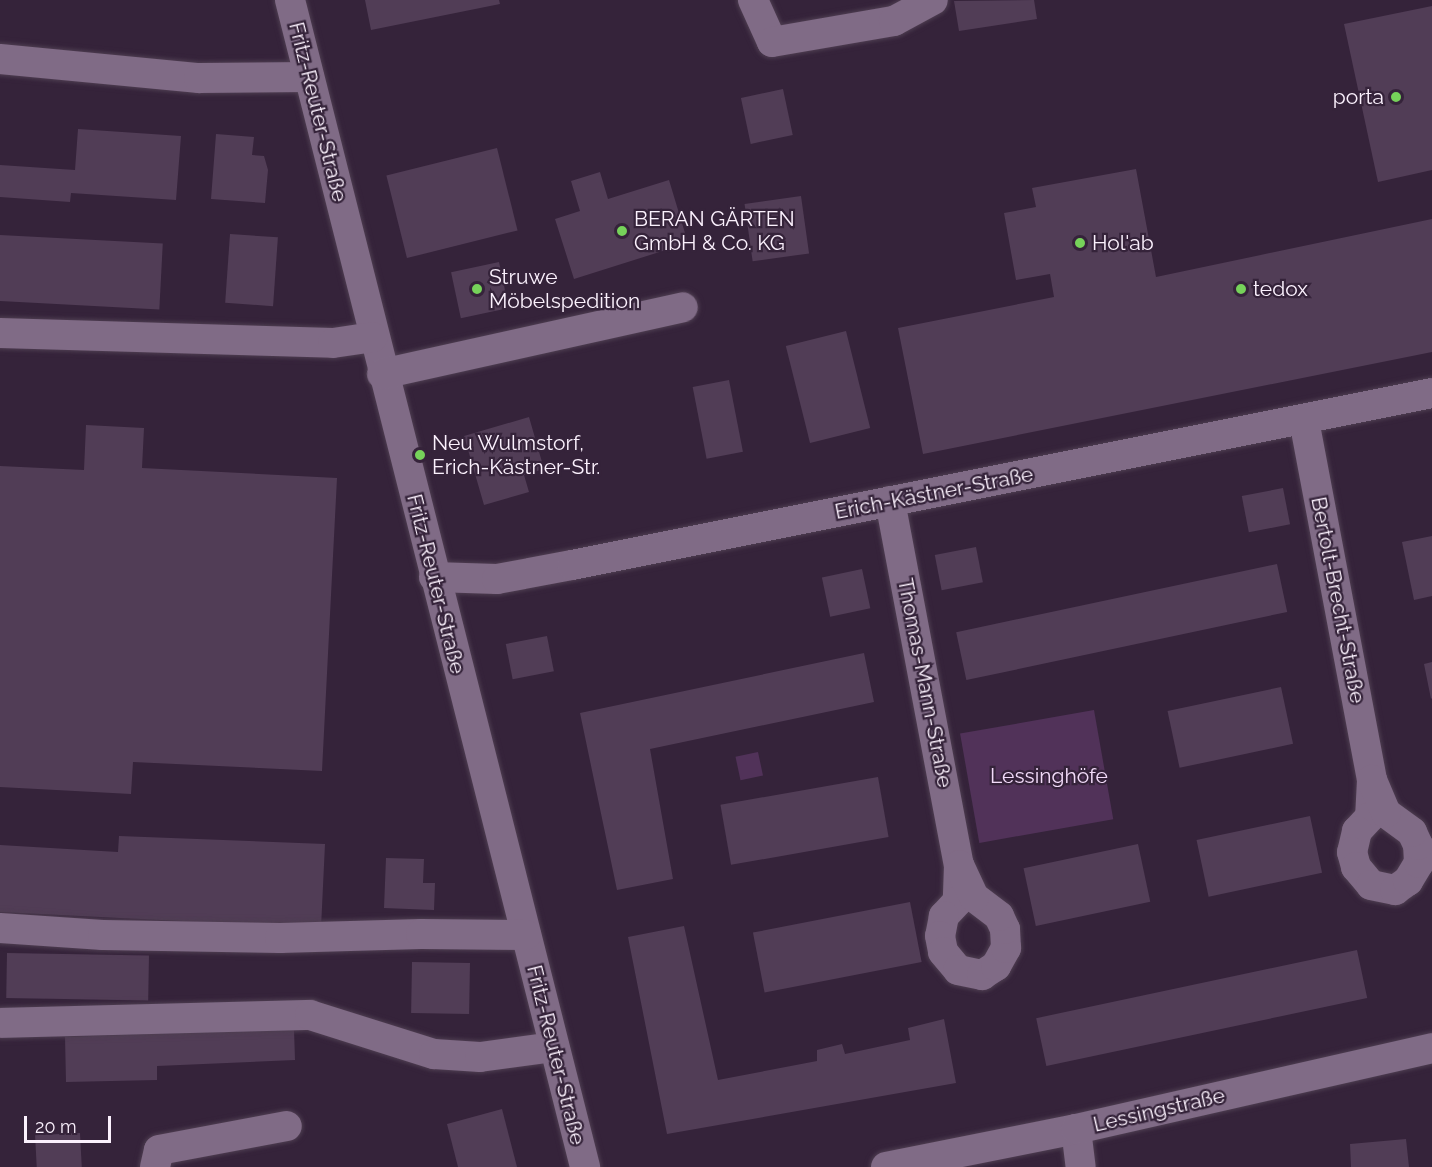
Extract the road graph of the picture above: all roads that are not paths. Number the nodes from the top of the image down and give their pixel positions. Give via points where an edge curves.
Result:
1 (290, 0) edge
2 (753, 0) edge
3 (933, 0) edge
4 (0, 59) edge
5 (309, 77) junction
6 (683, 307) dead end
7 (0, 333) edge
8 (373, 337) junction
9 (382, 374) junction
10 (1432, 393) edge
11 (1304, 420) junction
12 (890, 501) junction
13 (434, 577) junction
14 (1372, 780) dead end
15 (960, 865) dead end
16 (0, 928) edge
17 (526, 935) junction
18 (1, 1023) edge
19 (554, 1047) junction
20 (1432, 1048) edge
21 (287, 1126) dead end
22 (1076, 1130) junction
23 (155, 1167) edge
24 (585, 1167) edge
25 (886, 1167) edge
26 (1081, 1167) edge

1 - 5 street, Fritz-Reuter-Straße
2 - 3 street via 772,42 894,21
4 - 5 street via 198,78
5 - 8 street, Fritz-Reuter-Straße
6 - 9 street
7 - 8 street via 333,343
8 - 9 street, Fritz-Reuter-Straße
9 - 13 street, Fritz-Reuter-Straße
10 - 11 street, Erich-Kästner-Straße
11 - 12 street, Erich-Kästner-Straße
11 - 14 street, Bertolt-Brecht-Straße
12 - 13 street, Erich-Kästner-Straße via 497,579
12 - 15 street, Thomas-Mann-Straße
13 - 17 street, Fritz-Reuter-Straße
16 - 17 street via 221,937
17 - 19 street, Fritz-Reuter-Straße
18 - 19 street via 310,1015 434,1054 480,1057
19 - 24 street, Fritz-Reuter-Straße
20 - 22 street, Lessingstraße
21 - 23 street via 159,1150
22 - 25 street, Lessingstraße
22 - 26 street

